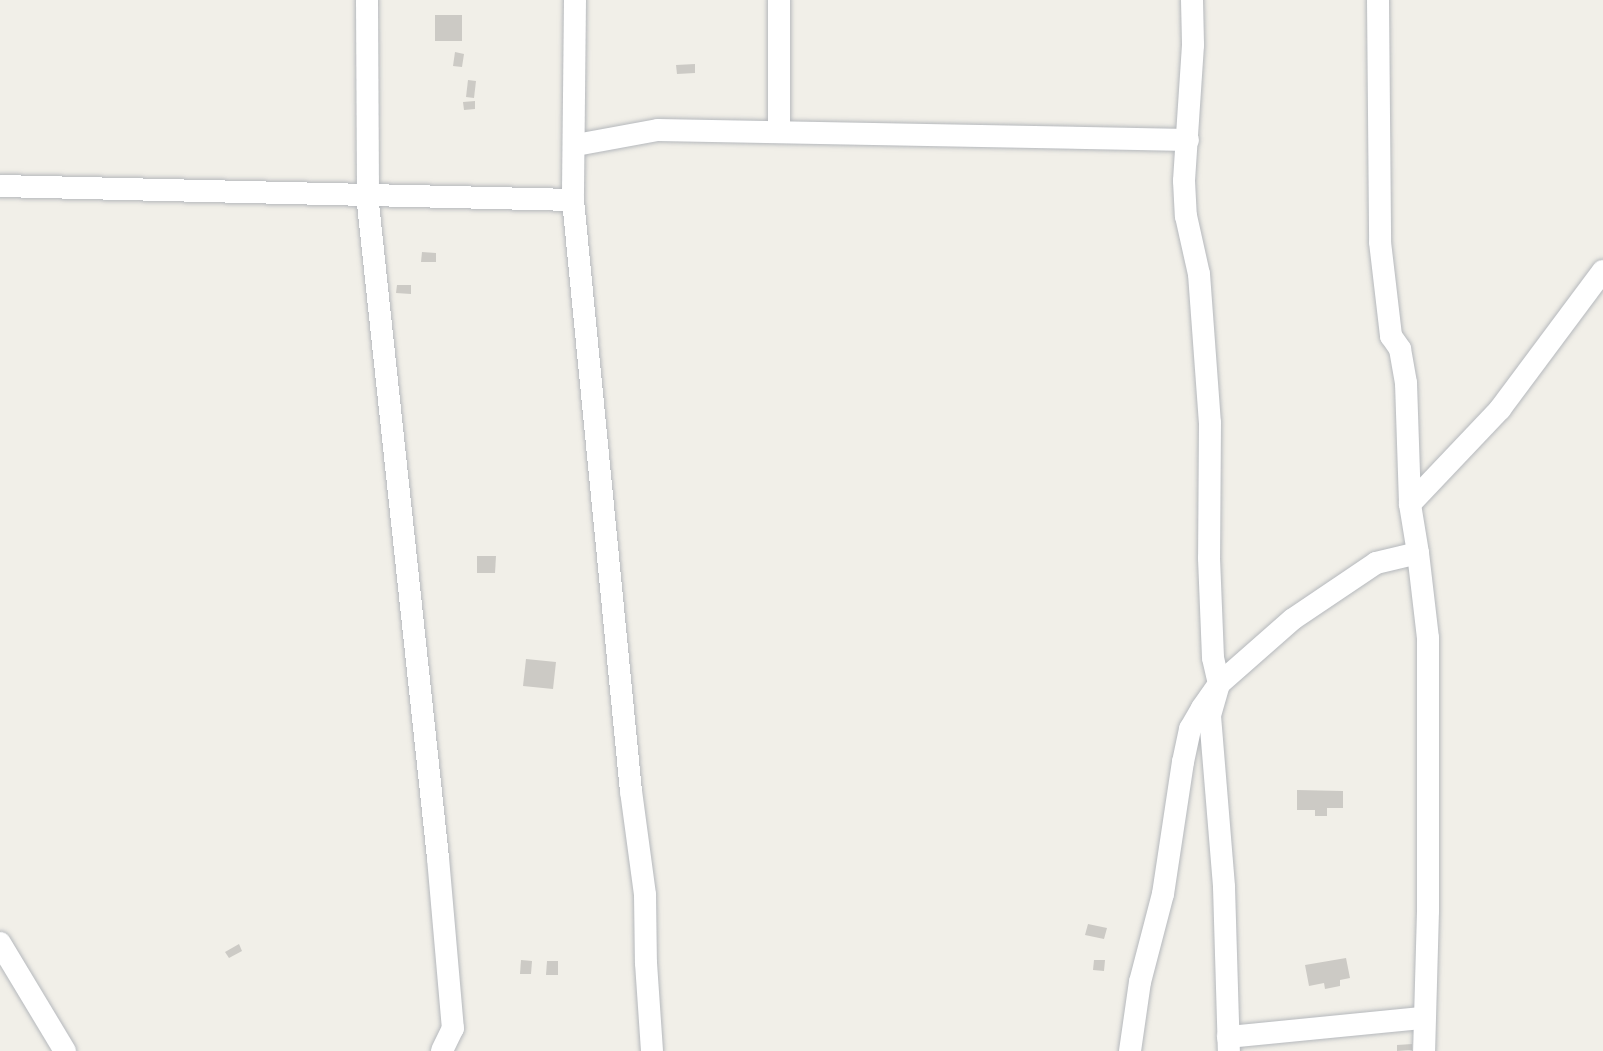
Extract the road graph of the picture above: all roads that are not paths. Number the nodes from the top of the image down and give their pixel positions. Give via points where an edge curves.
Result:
1 (367, 0) edge
2 (575, 0) edge
3 (779, 0) edge
4 (1192, 0) edge
5 (1378, 0) edge
6 (779, 131) junction
7 (1188, 141) junction
8 (576, 145) junction
9 (0, 186) edge
10 (368, 196) junction
11 (573, 200) junction
12 (1603, 271) edge
13 (1410, 504) junction
14 (1418, 553) junction
15 (1219, 684) junction
16 (0, 943) edge
17 (1423, 1018) junction
18 (1229, 1044) edge
19 (65, 1051) edge
20 (442, 1051) edge
21 (652, 1051) edge
22 (1130, 1051) edge
23 (1424, 1051) edge

1 - 10 street
2 - 8 street
3 - 6 street
4 - 7 street
5 - 13 street via 1380,242 1391,336 1400,349 1406,383
6 - 7 street
6 - 8 street via 658,130
7 - 15 street via 1184,181 1186,216 1199,274 1208,390 1210,601 1213,658
8 - 11 street
9 - 10 street
10 - 11 street
10 - 20 street via 453,1028
11 - 21 street via 631,791 645,896
12 - 13 street via 1500,409
13 - 14 street
14 - 15 street via 1376,563 1293,619
14 - 17 street via 1428,638 1429,711
15 - 18 street via 1210,716 1224,887
15 - 22 street via 1190,729
16 - 19 street
17 - 18 street
17 - 23 street

